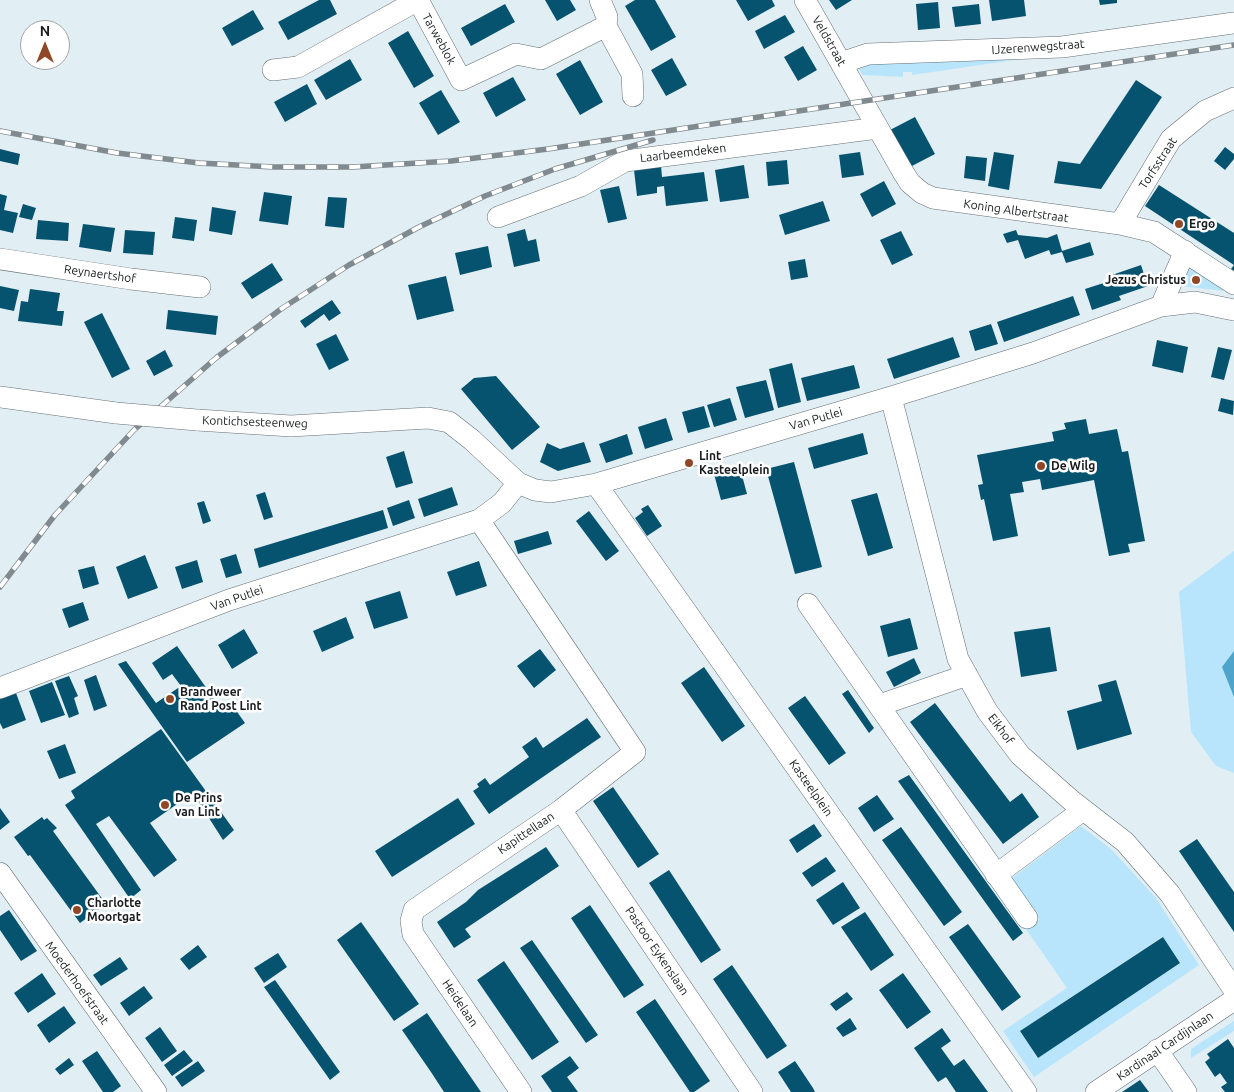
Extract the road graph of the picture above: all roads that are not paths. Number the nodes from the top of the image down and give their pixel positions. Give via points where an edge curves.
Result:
1 (600, 0) edge
2 (805, 0) edge
3 (1234, 23) edge
4 (606, 26) junction
5 (841, 63) junction
6 (273, 70) dead end
7 (633, 96) dead end
8 (1234, 98) edge
9 (878, 128) junction
10 (498, 217) dead end
11 (1120, 224) junction
12 (1184, 251) junction
13 (0, 259) edge
14 (1234, 284) edge
15 (200, 287) dead end
16 (1161, 306) junction
17 (1234, 310) edge
18 (0, 397) edge
19 (891, 397) junction
20 (518, 483) junction
21 (596, 484) junction
22 (479, 520) junction
23 (808, 604) dead end
24 (967, 675) junction
25 (0, 688) edge
26 (880, 705) junction
27 (561, 810) junction
28 (1083, 810) junction
29 (0, 873) edge
30 (996, 875) junction
31 (414, 910) joint
32 (1028, 918) dead end
33 (1234, 990) edge
34 (1234, 1000) edge
35 (1157, 1050) junction
36 (156, 1092) edge
37 (521, 1092) edge
38 (752, 1092) edge
39 (1026, 1092) edge
40 (1096, 1092) edge
41 (1186, 1092) edge

1 - 4 street via 607,17
2 - 5 street, Veldstraat
3 - 5 street, IJzerenwegstraat via 1062,47 868,54
4 - 6 street, Tarweblok via 542,59 516,54 461,80 418,0 298,67
4 - 7 street via 632,74
5 - 9 street, Veldstraat
8 - 11 street, Torfsstraat via 1205,111 1171,139
9 - 10 street, Laarbeemdeken via 624,161 582,186
9 - 11 street, Koning Albertstraat via 910,183 933,198
11 - 12 street, Koning Albertstraat via 1154,232
12 - 14 street, Koning Albertstraat
12 - 16 street
13 - 15 street, Reynaertshof
16 - 17 street via 1195,302
16 - 19 street, Van Putlei via 1033,353
18 - 20 street, Kontichsesteenweg, bridge via 116,413 291,426 428,418 449,422
19 - 21 street, Van Putlei
19 - 24 street, Eikhof via 958,659
20 - 21 street, Van Putlei via 551,492
20 - 22 street, Van Putlei via 502,503
21 - 39 street, Kasteelplein
22 - 25 street, Van Putlei via 229,600
22 - 27 street, Kapittellaan via 635,752
23 - 26 street
24 - 26 street
24 - 28 street, Eikhof via 1020,755
26 - 30 street
27 - 31 street, Kapittellaan
27 - 38 street, Pastoor Eykenslaan
28 - 30 street
28 - 33 street, Eikhof via 1125,842 1170,894
29 - 36 street, Moederhoefstraat
30 - 32 street
31 - 37 street, Heidelaan via 411,921 413,934
34 - 35 street, Kardinaal Cardijnlaan
35 - 40 street, Kardinaal Cardijnlaan
35 - 41 street

